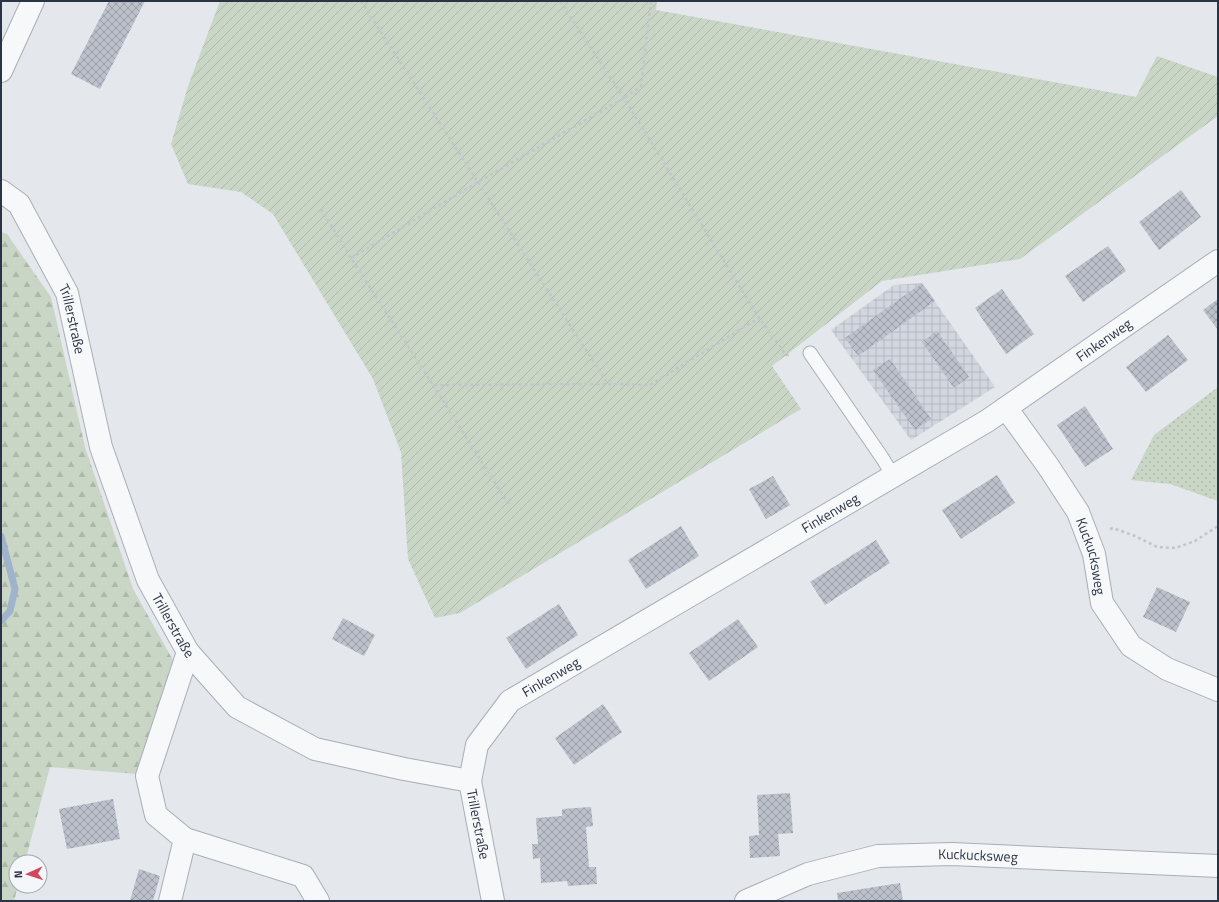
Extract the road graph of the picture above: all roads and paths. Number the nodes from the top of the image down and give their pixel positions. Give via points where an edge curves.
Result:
1 (34, 1) edge
2 (361, 1) edge
3 (560, 1) edge
4 (651, 1) edge
5 (1, 71) edge
6 (624, 98) junction
7 (478, 182) junction
8 (1, 191) edge
9 (321, 209) dead end
10 (350, 258) junction
11 (1218, 262) edge
12 (759, 318) junction
13 (810, 353) joint
14 (608, 384) junction
15 (433, 385) junction
16 (1006, 408) junction
17 (893, 476) junction
18 (508, 505) dead end
19 (1218, 526) edge
20 (1085, 531) junction
21 (188, 652) junction
22 (1218, 690) edge
23 (470, 780) junction
24 (185, 839) junction
25 (1218, 866) edge
26 (170, 901) edge
27 (318, 901) edge
28 (493, 901) edge
29 (746, 901) edge

1 - 5 street
2 - 7 path
3 - 6 path
4 - 6 path via 641,86
6 - 7 path
6 - 12 path
7 - 10 path
7 - 14 path
8 - 21 street, Trillerstraße via 19,204 67,293 101,447 148,580
9 - 10 path
10 - 15 path
11 - 16 street, Finkenweg
12 - 13 path via 786,355
12 - 14 path via 650,385
13 - 17 lane
14 - 15 path
15 - 18 path
16 - 17 street, Finkenweg
16 - 20 street, Kuckucksweg via 1057,479 1078,512
17 - 23 street, Finkenweg via 510,701 478,745
19 - 20 path via 1195,541 1175,548 1156,547 1113,528
20 - 22 street, Kuckucksweg via 1094,554 1102,603 1131,646 1167,669
21 - 23 street, Trillerstraße via 237,707 315,749 404,769
21 - 24 street via 147,776 156,815
23 - 28 street, Trillerstraße
24 - 26 street
24 - 27 street via 303,876
25 - 29 street, Kuckucksweg via 952,854 878,856 808,874

